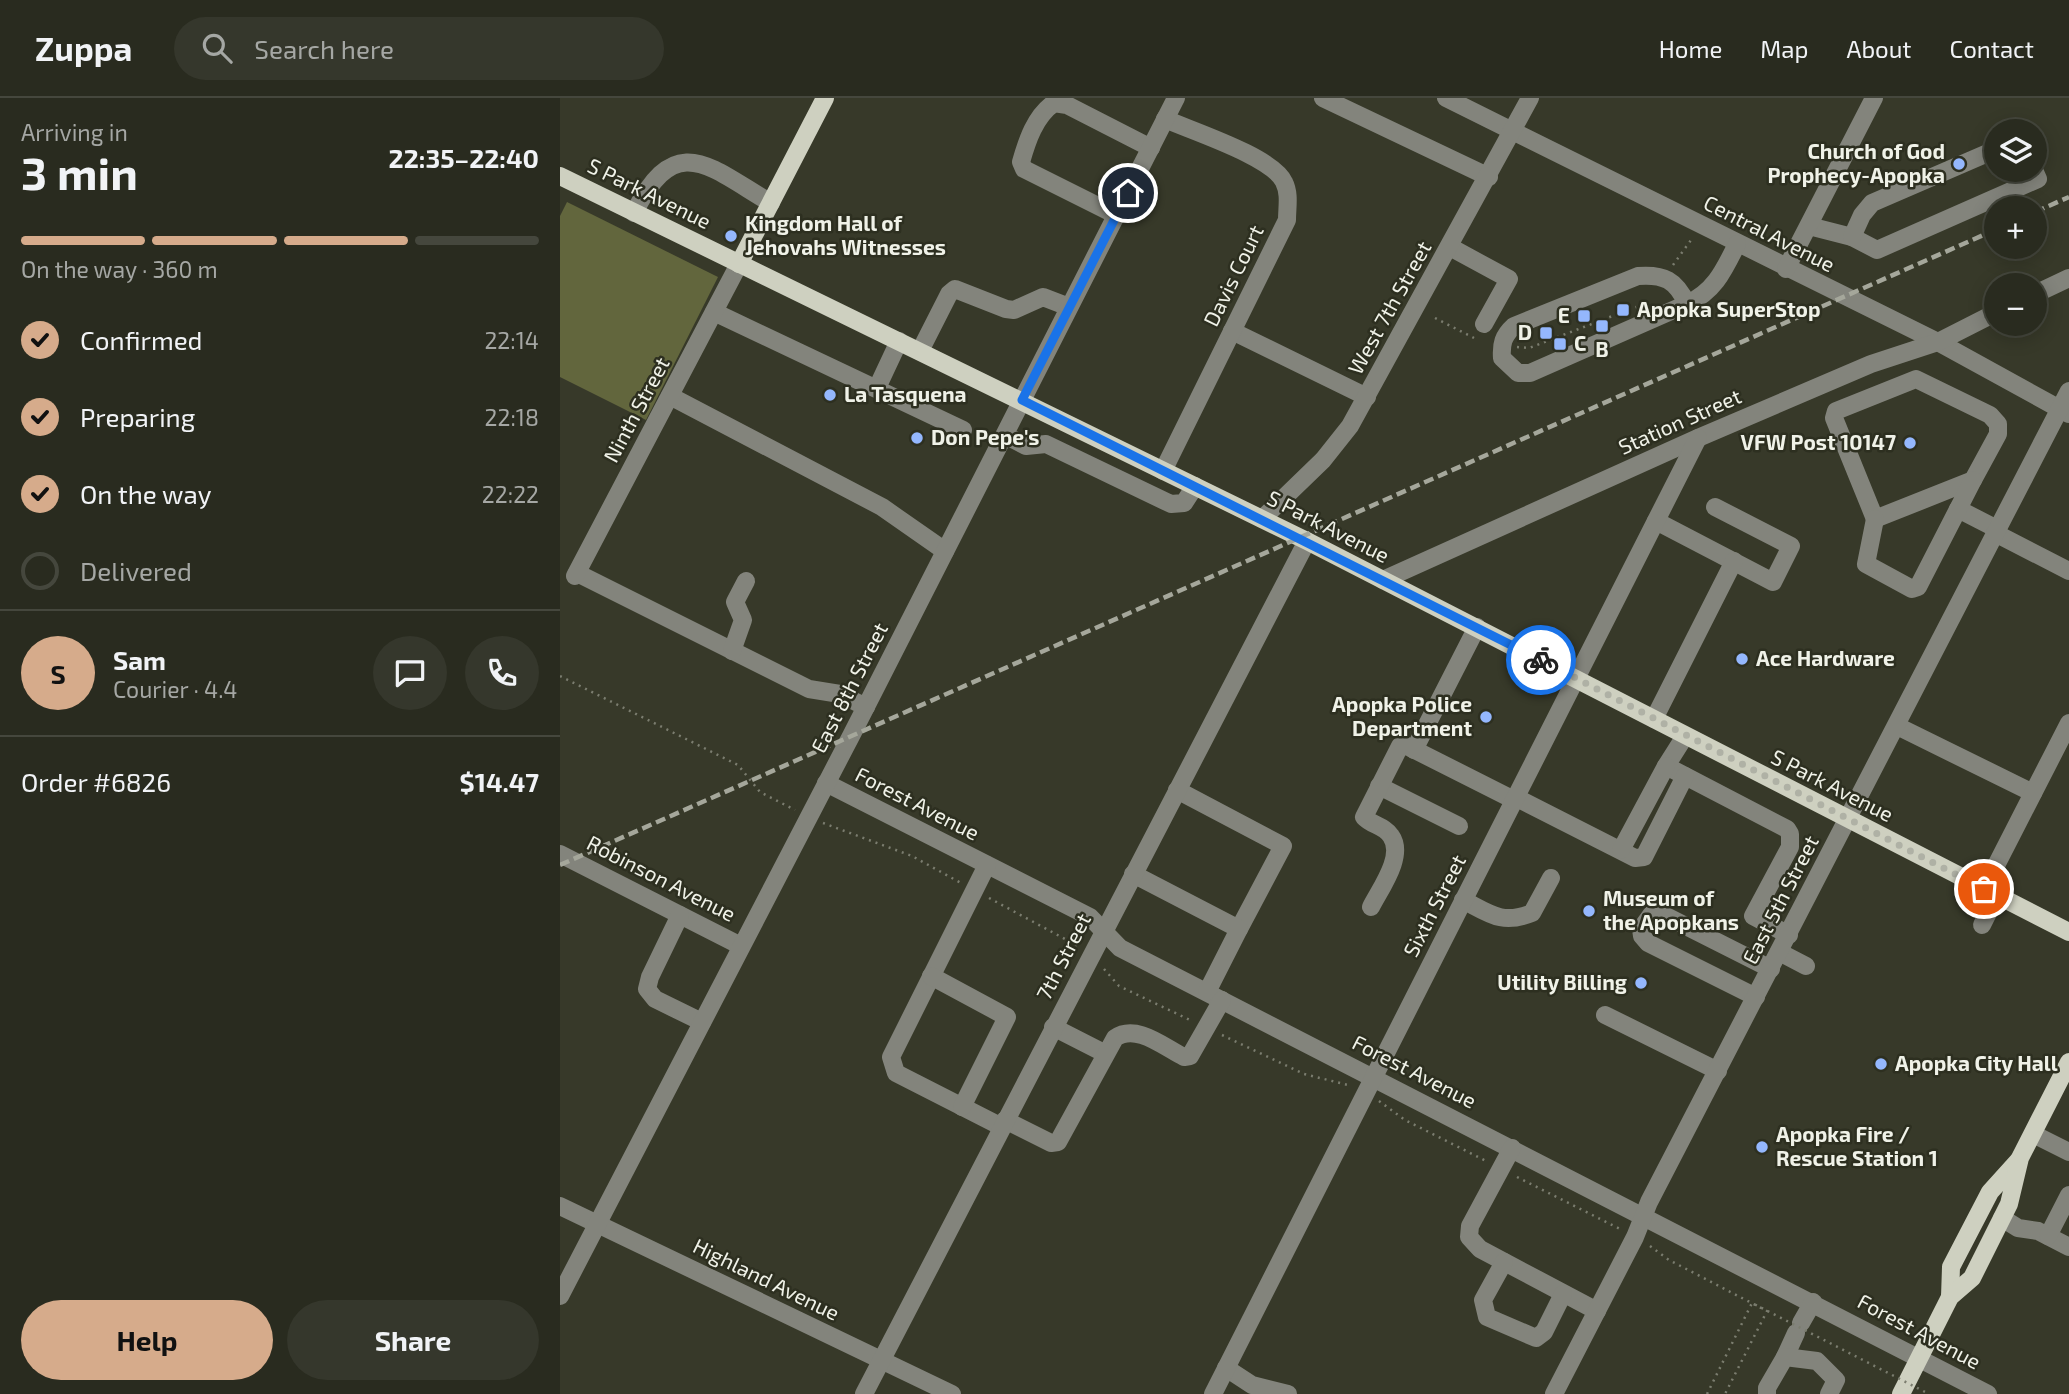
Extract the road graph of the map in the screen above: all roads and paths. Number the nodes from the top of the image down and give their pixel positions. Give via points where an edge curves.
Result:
1 (825, 98) edge
2 (1176, 98) edge
3 (1323, 98) edge
4 (1446, 98) edge
5 (1531, 98) edge
6 (1874, 98) edge
7 (1165, 119) junction
8 (1513, 132) junction
9 (1151, 148) junction
10 (1984, 155) edge
11 (560, 176) edge
12 (1489, 177) junction
13 (2031, 182) edge
14 (771, 203) junction
15 (634, 213) junction
16 (1116, 215) junction
17 (1809, 226) junction
18 (1852, 237) junction
19 (1737, 244) junction
20 (1450, 247) junction
21 (739, 264) junction
22 (1786, 269) junction
23 (2069, 278) edge
24 (2047, 288) edge
25 (1687, 304) junction
26 (1069, 307) junction
27 (714, 312) junction
28 (1984, 319) edge
29 (1484, 324) dead end
30 (1232, 331) junction
31 (899, 341) junction
32 (1938, 342) junction
33 (920, 351) junction
34 (1871, 364) junction
35 (877, 388) junction
36 (2069, 391) edge
37 (1882, 392) junction
38 (670, 396) junction
39 (1367, 397) junction
40 (1022, 400) junction
41 (2064, 412) edge
42 (963, 430) dead end
43 (1005, 435) junction
44 (1093, 436) junction
45 (1698, 438) junction
46 (1141, 460) junction
47 (1081, 461) junction
48 (1163, 471) junction
49 (1973, 480) junction
50 (1129, 484) junction
51 (1195, 486) junction
52 (1715, 507) dead end
53 (1958, 509) junction
54 (1262, 519) junction
55 (1875, 520) junction
56 (1656, 521) junction
57 (1996, 531) junction
58 (1307, 541) junction
59 (945, 551) junction
60 (1734, 561) junction
61 (2069, 571) edge
62 (1383, 580) junction
63 (746, 581) dead end
64 (1476, 627) junction
65 (732, 650) junction
66 (560, 676) edge
67 (1575, 677) junction
68 (866, 707) junction
69 (1654, 719) junction
70 (2069, 723) edge
71 (1897, 726) junction
72 (1685, 736) junction
73 (1414, 750) junction
74 (1666, 766) junction
75 (1685, 776) junction
76 (826, 783) junction
77 (1379, 786) junction
78 (1177, 790) junction
79 (2033, 793) junction
80 (1514, 798) junction
81 (809, 817) junction
82 (1848, 820) junction
83 (1459, 826) dead end
84 (1621, 850) junction
85 (560, 854) edge
86 (987, 865) junction
87 (1133, 874) junction
88 (1551, 877) dead end
89 (974, 890) junction
90 (1991, 892) junction
91 (1463, 900) junction
92 (1371, 907) dead end
93 (680, 915) junction
94 (1982, 925) dead end
95 (1239, 929) junction
96 (1104, 930) junction
97 (2069, 932) edge
98 (1789, 935) junction
99 (741, 946) junction
100 (1779, 952) junction
101 (1091, 953) junction
102 (1806, 966) dead end
103 (1771, 969) junction
104 (932, 976) junction
105 (1214, 996) junction
106 (1756, 997) junction
107 (1605, 1015) dead end
108 (702, 1022) junction
109 (1053, 1027) junction
110 (1208, 1029) junction
111 (1104, 1053) junction
112 (2069, 1062) edge
113 (1718, 1071) junction
114 (1374, 1077) junction
115 (1366, 1094) junction
116 (962, 1107) junction
117 (1003, 1124) junction
118 (2032, 1134) junction
119 (1512, 1148) junction
120 (2069, 1152) edge
121 (2020, 1158) junction
122 (1501, 1168) junction
123 (2069, 1195) edge
124 (560, 1206) edge
125 (1644, 1215) junction
126 (2002, 1218) junction
127 (597, 1224) junction
128 (2048, 1236) junction
129 (1635, 1237) junction
130 (2069, 1247) edge
131 (1504, 1262) junction
132 (1563, 1294) junction
133 (560, 1296) edge
134 (1950, 1297) junction
135 (1813, 1302) junction
136 (1597, 1311) junction
137 (1785, 1357) junction
138 (1919, 1358) junction
139 (881, 1360) junction
140 (1226, 1368) junction
141 (864, 1394) edge
142 (952, 1394) edge
143 (1213, 1394) edge
144 (1288, 1394) edge
145 (1554, 1394) edge
146 (1707, 1394) edge
147 (1725, 1394) edge
148 (1767, 1394) edge
149 (1829, 1394) edge
150 (1901, 1394) edge
151 (1929, 1394) edge
152 (1988, 1394) edge

1 - 14 main road
2 - 7 street, East 8th Street
3 - 12 street
4 - 8 street, Central Avenue
5 - 8 street, West 7th Street
6 - 17 street
7 - 9 street, East 8th Street
7 - 30 street, Davis Court via 1267,165 1283,179 1288,192 1287,220
8 - 12 street, West 7th Street
8 - 19 street, Central Avenue
9 - 16 street, East 8th Street
9 - 16 street via 1054,103 1044,110 1027,140 1021,162 1024,169
10 - 18 street via 1872,203
11 - 15 main road, S Park Avenue
12 - 20 street, West 7th Street
13 - 18 street via 1877,250
14 - 15 street via 712,169 686,160 656,176
14 - 21 main road
15 - 21 main road, S Park Avenue
16 - 26 street, East 8th Street
17 - 18 street
17 - 22 street
19 - 22 street, Central Avenue
19 - 25 street via 1714,285
20 - 29 street via 1508,279
20 - 39 street, West 7th Street
21 - 27 street, Ninth Street
21 - 31 main road, S Park Avenue
22 - 32 street, Central Avenue
23 - 24 street
25 - 25 street via 1530,373 1518,373 1502,358 1506,334 1514,326 1638,276 1654,275 1674,282
26 - 33 street via 1043,297 1006,309 955,289
26 - 40 street, East 8th Street
27 - 35 street
27 - 38 street, Ninth Street
28 - 32 street, Station Street
30 - 39 street
30 - 48 street, Davis Court
31 - 33 main road, S Park Avenue
31 - 35 street
32 - 34 street, Station Street
32 - 41 street, Central Avenue
33 - 40 main road, S Park Avenue
34 - 37 street
34 - 45 street, Station Street
35 - 42 street
36 - 41 street, East 5th Street
37 - 49 street via 1925,380 1990,415 1998,424 1998,434
37 - 55 street via 1836,411 1834,418
38 - 59 street via 882,507
38 - 65 street, Ninth Street via 576,575
39 - 54 street, West 7th Street via 1323,460
40 - 43 street, East 8th Street
40 - 44 main road, S Park Avenue
41 - 57 street, East 5th Street
43 - 47 street via 1026,446 1046,444
43 - 59 street, East 8th Street
44 - 46 main road, S Park Avenue
44 - 47 street
45 - 56 street, Sixth Street
45 - 62 street, Station Street
46 - 48 main road, S Park Avenue
46 - 50 street
47 - 50 street
48 - 51 main road, S Park Avenue
49 - 53 street
49 - 55 street
50 - 51 street via 1178,506
51 - 54 main road, S Park Avenue
52 - 60 street via 1791,546 1773,582
53 - 55 street via 1918,587 1912,589 1867,564
53 - 57 street
54 - 58 main road, S Park Avenue
56 - 60 street
56 - 67 street, Sixth Street
57 - 61 street
57 - 71 street, East 5th Street
58 - 62 main road, S Park Avenue
58 - 78 street, 7th Street
59 - 68 street, East 8th Street
60 - 69 street
62 - 64 main road, S Park Avenue
63 - 65 street via 735,602 743,620
64 - 67 main road, S Park Avenue
64 - 73 street
65 - 68 street via 809,689 840,694
66 - 81 path via 738,765 760,792
67 - 69 main road, S Park Avenue
67 - 80 street, Sixth Street
68 - 76 street, East 8th Street
69 - 72 main road, S Park Avenue
70 - 79 street
71 - 79 street
71 - 82 street, East 5th Street
72 - 74 street
72 - 82 main road, S Park Avenue
73 - 77 street via 1400,746
73 - 80 street
74 - 75 street
74 - 84 street
75 - 84 street via 1644,857 1635,858
75 - 98 street via 1787,829 1790,846 1753,916
76 - 81 street, East 8th Street
76 - 86 street, Forest Avenue
77 - 83 street
77 - 92 street via 1364,817 1392,836 1395,859
78 - 87 street, 7th Street
78 - 95 street via 1283,846
79 - 90 street
80 - 84 street
80 - 91 street, Sixth Street
81 - 89 path via 912,856
81 - 99 street, East 8th Street
82 - 90 main road, S Park Avenue
82 - 98 street, East 5th Street
85 - 93 street, Robinson Avenue
86 - 89 street
86 - 96 street, Forest Avenue via 1090,917
87 - 95 street
87 - 96 street, 7th Street
88 - 91 street via 1532,913 1520,918 1507,920
89 - 101 path
89 - 104 street
90 - 94 street
90 - 97 main road, S Park Avenue
91 - 114 street, Sixth Street
93 - 99 street, Robinson Avenue
93 - 108 street via 648,989 655,999
95 - 105 street
96 - 101 street, 7th Street
96 - 105 street, Forest Avenue via 1120,948
98 - 100 street, East 5th Street
99 - 108 street, East 8th Street
100 - 102 street
100 - 103 street, East 5th Street
101 - 109 street, 7th Street
101 - 110 path via 1119,986
103 - 106 street, East 5th Street
103 - 106 street via 1662,914 1645,921 1642,936 1648,943
104 - 116 street via 891,1064 896,1073
104 - 116 street via 1007,1017
105 - 110 street
105 - 114 street, Forest Avenue
106 - 113 street, East 5th Street
107 - 113 street
108 - 127 street, East 8th Street
109 - 111 street
109 - 117 street, 7th Street
110 - 111 street via 1195,1051 1184,1057 1138,1033 1124,1032
110 - 115 path via 1304,1074
111 - 117 street via 1058,1142
112 - 118 main road
113 - 125 street, East 5th Street
114 - 115 street, Sixth Street
114 - 119 street, Forest Avenue
115 - 122 path via 1405,1120
115 - 140 street, Sixth Street
116 - 117 street
117 - 139 street, 7th Street
118 - 120 street
118 - 121 main road
119 - 122 street
119 - 125 street, Forest Avenue
121 - 126 main road
121 - 134 main road via 1990,1192 1951,1267
122 - 129 path
122 - 131 street via 1468,1231 1472,1243
123 - 128 street
124 - 127 street, Highland Avenue
125 - 129 street, East 5th Street
125 - 135 street, Forest Avenue
126 - 128 street
126 - 134 main road via 1972,1278
127 - 133 street, East 8th Street
127 - 139 street, Highland Avenue
128 - 130 street
129 - 136 street, East 5th Street
129 - 147 path via 1669,1261 1767,1311
131 - 132 street
131 - 132 street via 1483,1300 1487,1317 1536,1338 1544,1332
132 - 136 street
134 - 138 main road
135 - 137 street
135 - 138 street, Forest Avenue
136 - 145 street, East 5th Street
137 - 148 street
137 - 149 street via 1817,1361 1836,1380
138 - 150 main road
138 - 152 street, Forest Avenue
139 - 141 street, 7th Street
139 - 142 street, Highland Avenue
140 - 143 street, Sixth Street
140 - 144 street via 1252,1385
146 - 151 path, bridge via 1752,1303

